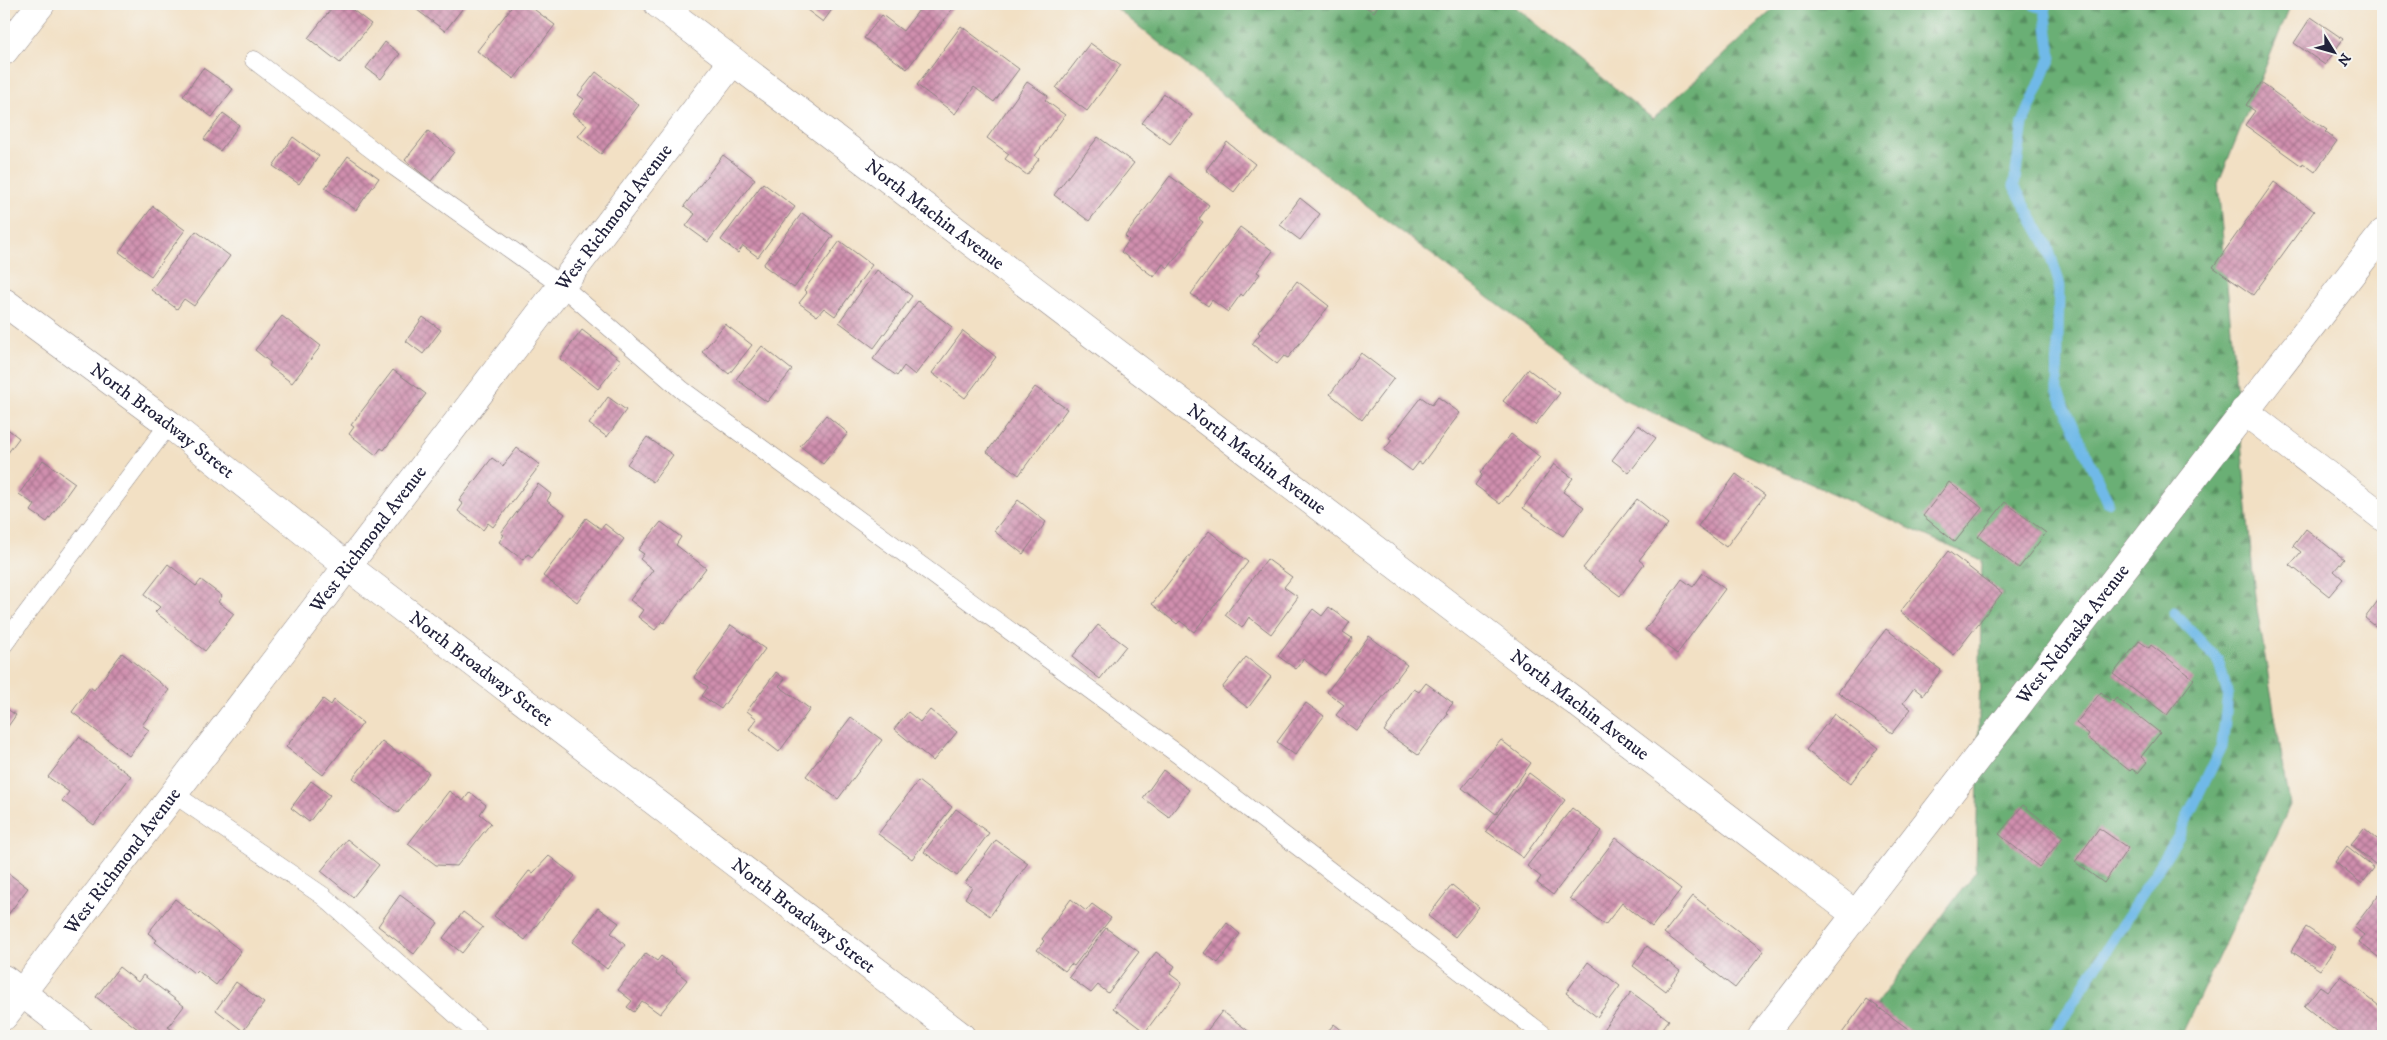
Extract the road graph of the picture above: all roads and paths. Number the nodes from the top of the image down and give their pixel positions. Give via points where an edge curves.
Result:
1 (41, 4) edge
2 (658, 4) edge
3 (4, 51) edge
4 (254, 60) dead end
5 (733, 61) junction
6 (2383, 232) edge
7 (562, 286) junction
8 (4, 302) edge
9 (2244, 411) junction
10 (169, 424) junction
11 (2383, 517) edge
12 (347, 566) junction
13 (4, 644) edge
14 (174, 794) junction
15 (1856, 916) junction
16 (13, 986) edge
17 (4, 1016) edge
18 (78, 1036) edge
19 (480, 1036) edge
20 (961, 1036) edge
21 (1545, 1036) edge
22 (1762, 1036) edge

1 - 3 main road
2 - 5 main road, North Machin Avenue
4 - 7 lane via 395,167
5 - 7 main road, West Richmond Avenue
5 - 15 main road, North Machin Avenue
6 - 9 main road, West Nebraska Avenue
7 - 12 main road, West Richmond Avenue
7 - 21 lane via 682,390 1179,755
8 - 10 main road, North Broadway Street
9 - 11 main road
9 - 15 main road, West Nebraska Avenue
10 - 12 main road, North Broadway Street
10 - 13 lane
12 - 14 main road, West Richmond Avenue
12 - 20 main road, North Broadway Street
14 - 16 main road, West Richmond Avenue
14 - 19 lane via 323,896
15 - 22 main road, West Nebraska Avenue
16 - 17 main road, West Richmond Avenue
16 - 18 main road

